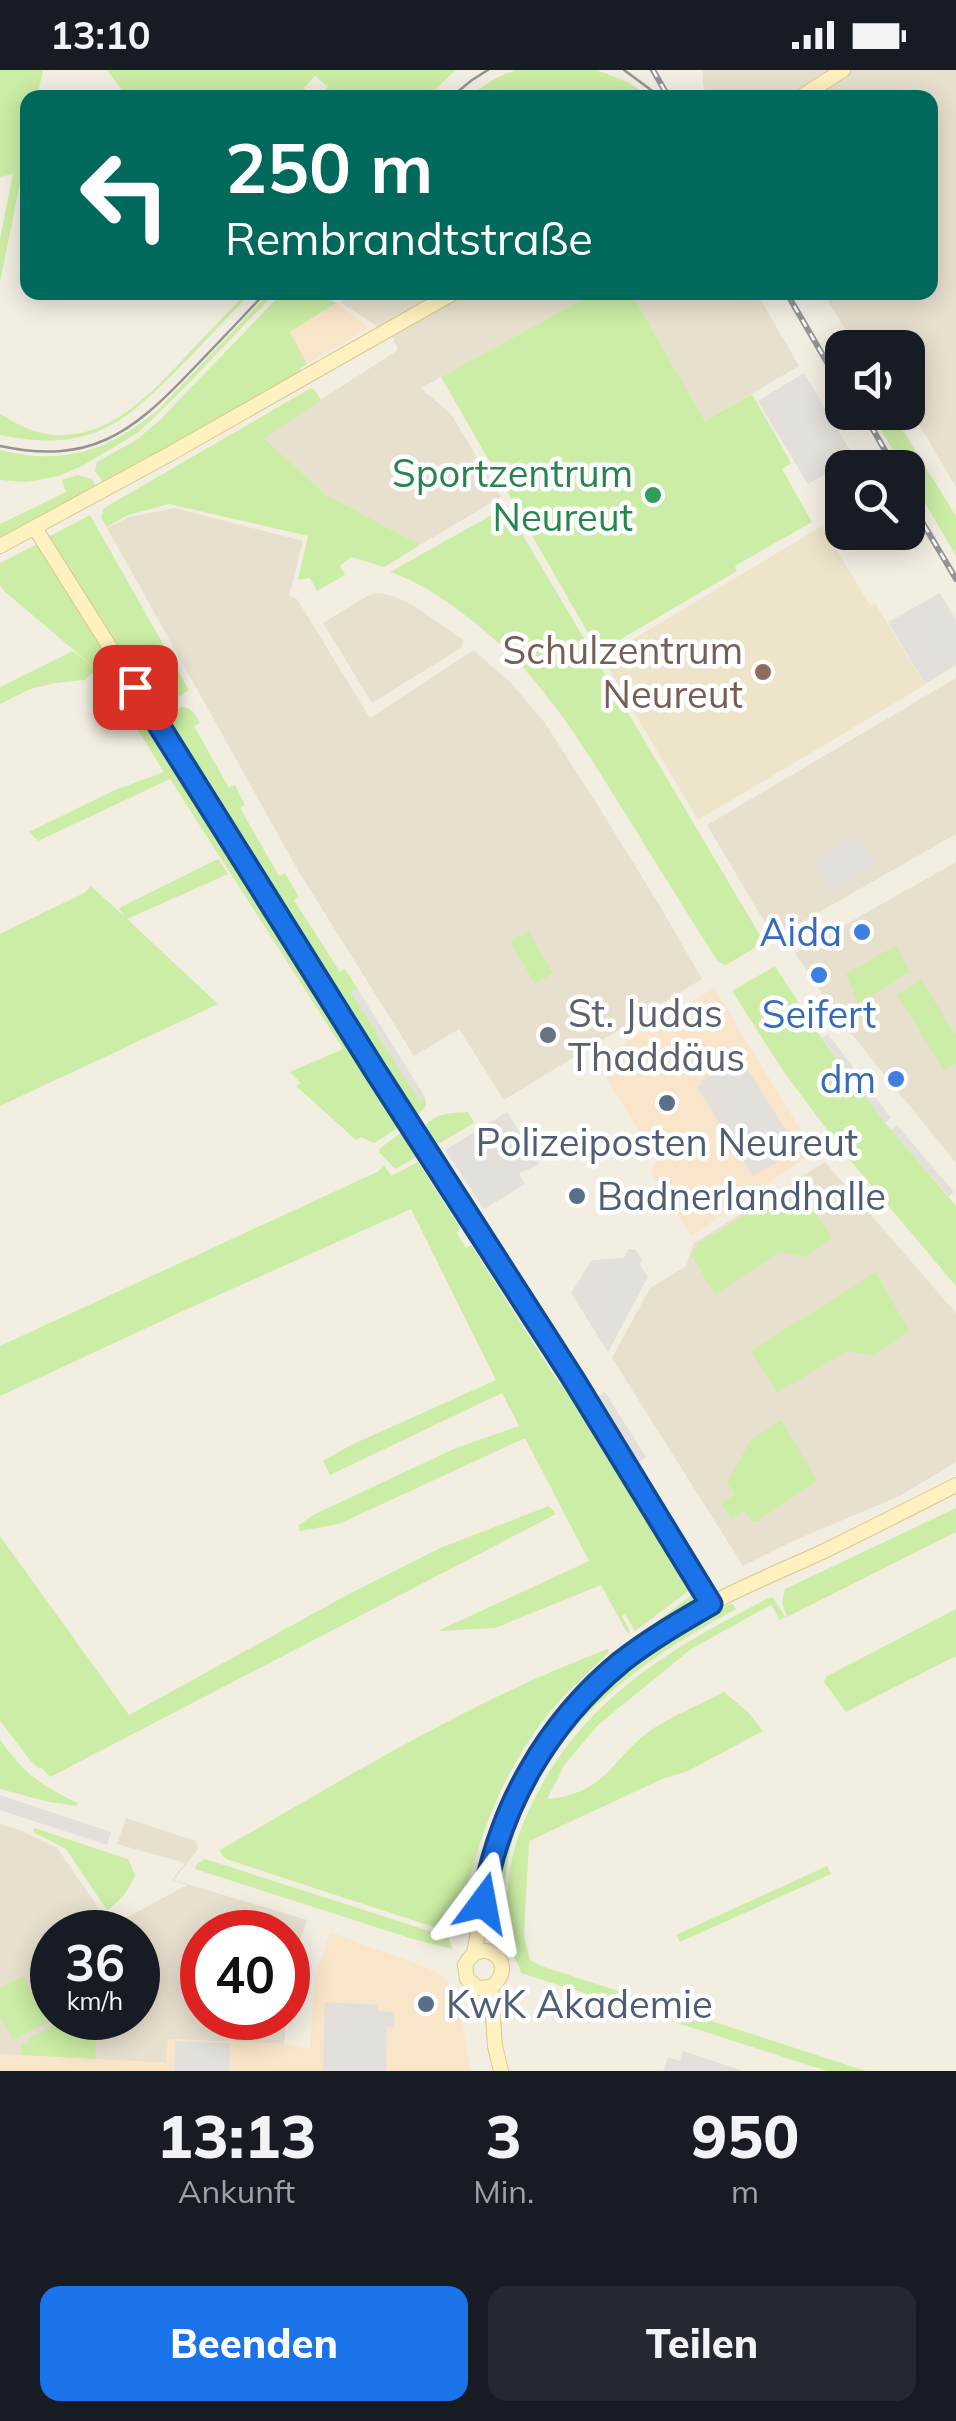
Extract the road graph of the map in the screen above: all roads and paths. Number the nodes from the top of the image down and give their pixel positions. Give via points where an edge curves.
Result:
1 (843, 70) edge
2 (812, 90) edge
3 (441, 300) edge
4 (35, 528) junction
5 (0, 546) edge
6 (956, 1485) edge
7 (711, 1604) junction
8 (482, 1952) junction
9 (484, 1988) junction
10 (501, 2071) edge

1 - 2 street
3 - 4 street
4 - 5 street
4 - 7 street
6 - 7 street
7 - 8 street via 622,1661 581,1700 535,1760 492,1860
8 - 9 street via 464,1970 467,1980
8 - 9 street via 498,1958 502,1972
9 - 10 street

